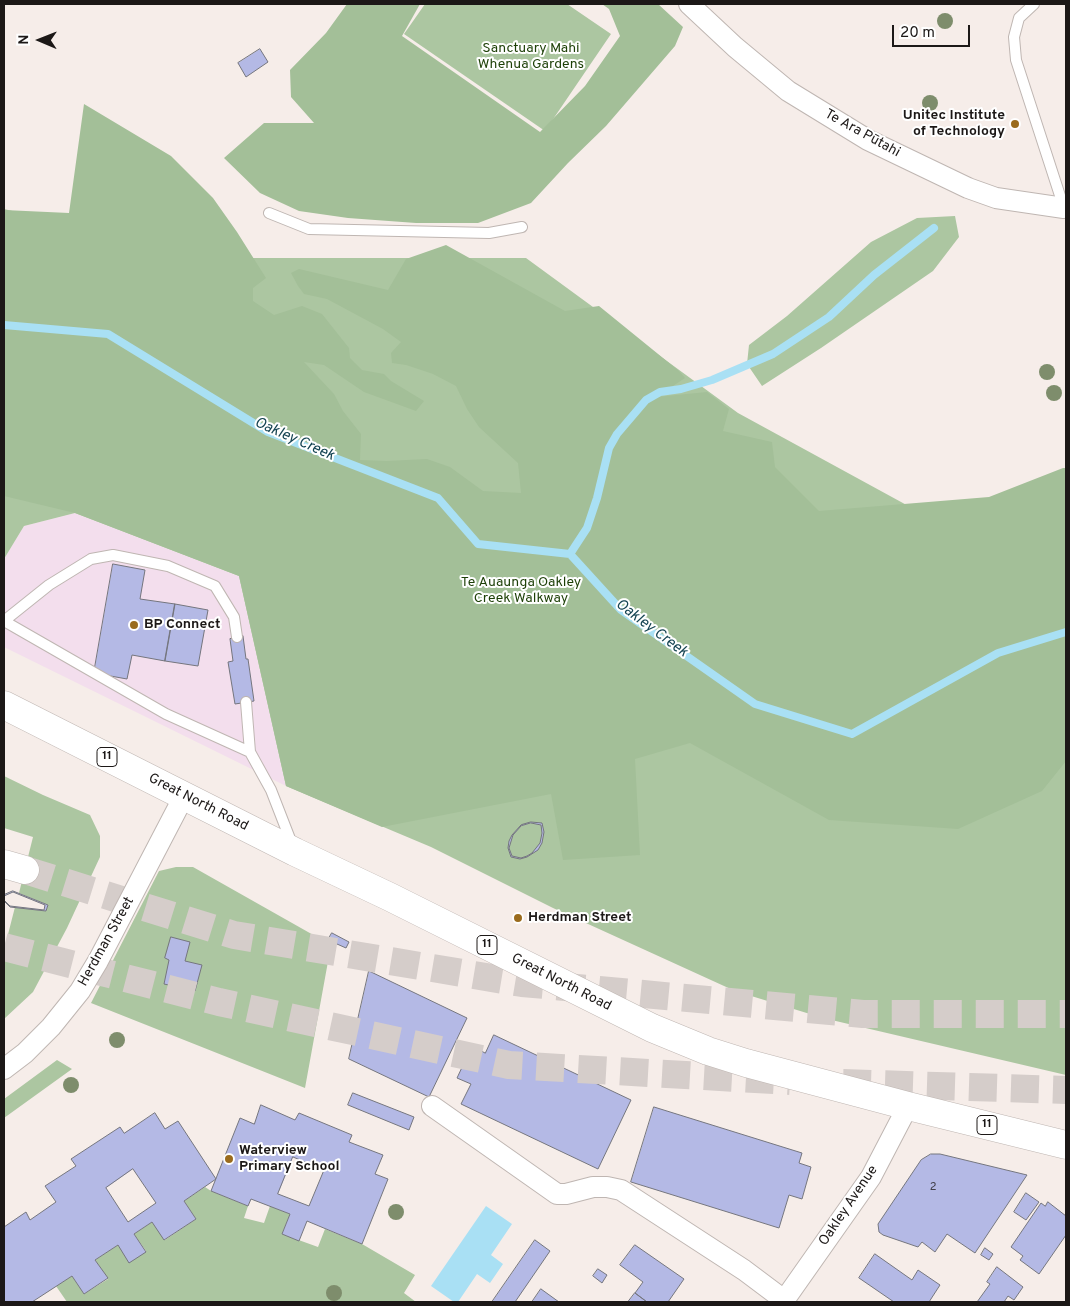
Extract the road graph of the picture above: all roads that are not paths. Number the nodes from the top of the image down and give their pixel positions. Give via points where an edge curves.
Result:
1 (689, 4) edge
2 (1034, 4) edge
3 (1065, 208) edge
4 (269, 213) dead end
5 (522, 227) dead end
6 (4, 621) edge
7 (237, 637) dead end
8 (246, 702) dead end
9 (4, 705) edge
10 (250, 752) junction
11 (184, 796) junction
12 (295, 852) junction
13 (4, 1070) edge
14 (432, 1106) dead end
15 (908, 1106) junction
16 (1066, 1144) edge
17 (783, 1301) edge

1 - 3 street, Te Ara Pūtahi via 788,91 868,140 996,198
2 - 3 lane via 1018,18 1014,37 1016,60
4 - 5 lane via 309,229 489,233
6 - 7 lane via 49,584 91,559 113,555 168,566 215,586 234,617
6 - 10 lane via 166,714
8 - 10 lane
9 - 11 main road, Great North Road / 11
10 - 12 lane via 271,790
11 - 12 main road, Great North Road / 11
11 - 13 street, Herdman Street via 80,991 52,1027
12 - 15 main road, Great North Road / 11 via 611,1008 708,1051
14 - 17 street via 557,1194 607,1186 621,1190 744,1270
15 - 16 main road, Great North Road / 11
15 - 17 street, Oakley Avenue via 871,1177

